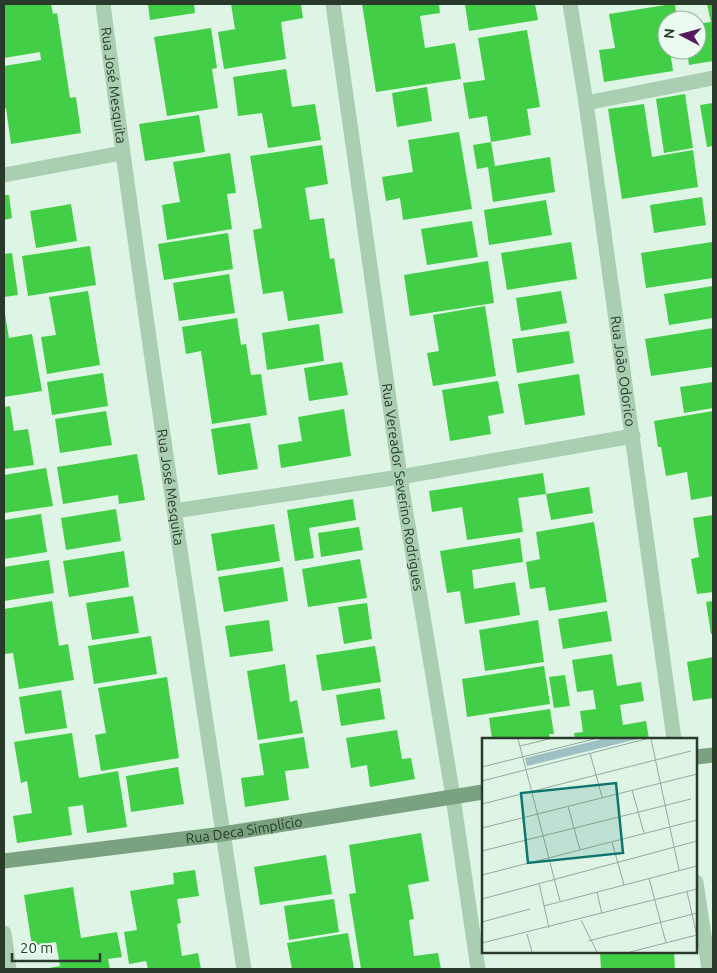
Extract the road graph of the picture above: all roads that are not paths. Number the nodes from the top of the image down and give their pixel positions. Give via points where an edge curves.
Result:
1 (103, 4) edge
2 (333, 4) edge
3 (570, 4) edge
4 (713, 78) edge
5 (586, 103) junction
6 (122, 153) junction
7 (4, 175) edge
8 (632, 436) junction
9 (400, 477) junction
10 (174, 512) junction
11 (674, 738) edge
12 (713, 755) edge
13 (697, 757) edge
14 (482, 792) edge
15 (453, 797) junction
16 (223, 834) junction
17 (4, 861) edge
18 (697, 889) edge
19 (4, 933) edge
20 (9, 969) edge
21 (244, 969) edge
22 (478, 969) edge
23 (709, 969) edge

1 - 6 street, Rua José Mesquita
2 - 9 street, Rua Vereador Severino Rodrigues
3 - 5 street, Rua João Odorico
4 - 5 street
5 - 8 street, Rua João Odorico
6 - 7 street
6 - 10 street, Rua José Mesquita
8 - 9 street
8 - 11 street, Rua João Odorico
9 - 10 street
9 - 15 street, Rua Vereador Severino Rodrigues
10 - 16 street, Rua José Mesquita
12 - 13 street
14 - 15 street, Rua Deca Simplício
15 - 16 street, Rua Deca Simplício
15 - 22 street, Rua Vereador Severino Rodrigues
16 - 17 street, Rua Deca Simplício
16 - 21 street, Rua José Mesquita
18 - 23 street
19 - 20 street

